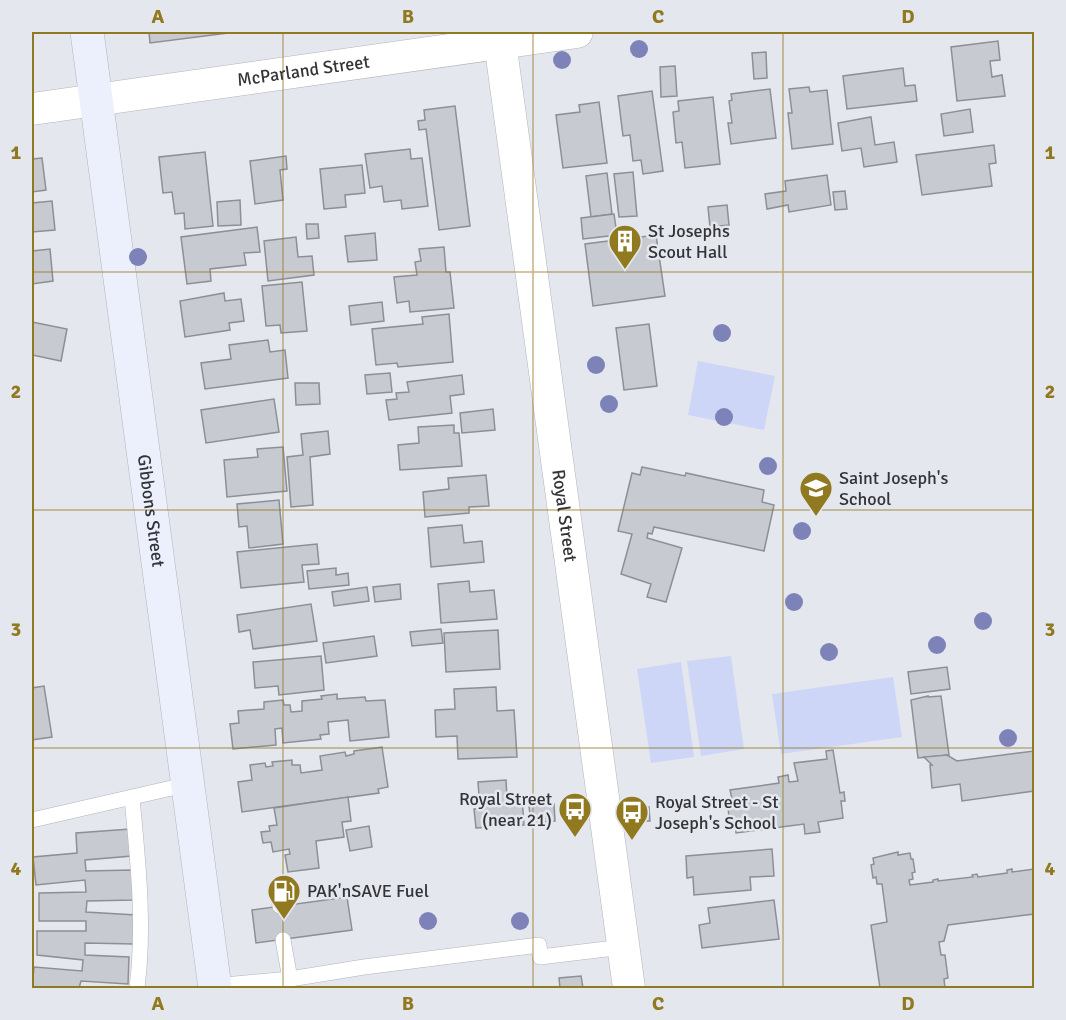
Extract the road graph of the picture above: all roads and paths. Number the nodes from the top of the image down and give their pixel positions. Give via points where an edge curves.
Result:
1 (87, 32) edge
2 (577, 32) edge
3 (500, 42) junction
4 (96, 100) junction
5 (32, 108) edge
6 (189, 784) junction
7 (132, 798) junction
8 (32, 820) edge
9 (278, 888) dead end
10 (280, 906) dead end
11 (283, 940) dead end
12 (623, 947) junction
13 (290, 979) junction
14 (214, 987) edge
15 (136, 988) edge
16 (629, 988) edge

1 - 4 street, Gibbons Street
2 - 3 street, McParland Street
3 - 4 street, McParland Street
3 - 12 street, Royal Street
4 - 5 street, McParland Street
4 - 6 street, Gibbons Street
6 - 7 lane
6 - 14 street, Gibbons Street
7 - 8 lane
7 - 15 lane via 141,904
9 - 10 lane
11 - 13 lane
12 - 13 lane via 540,957 539,945
12 - 16 street, Royal Street
13 - 14 lane

